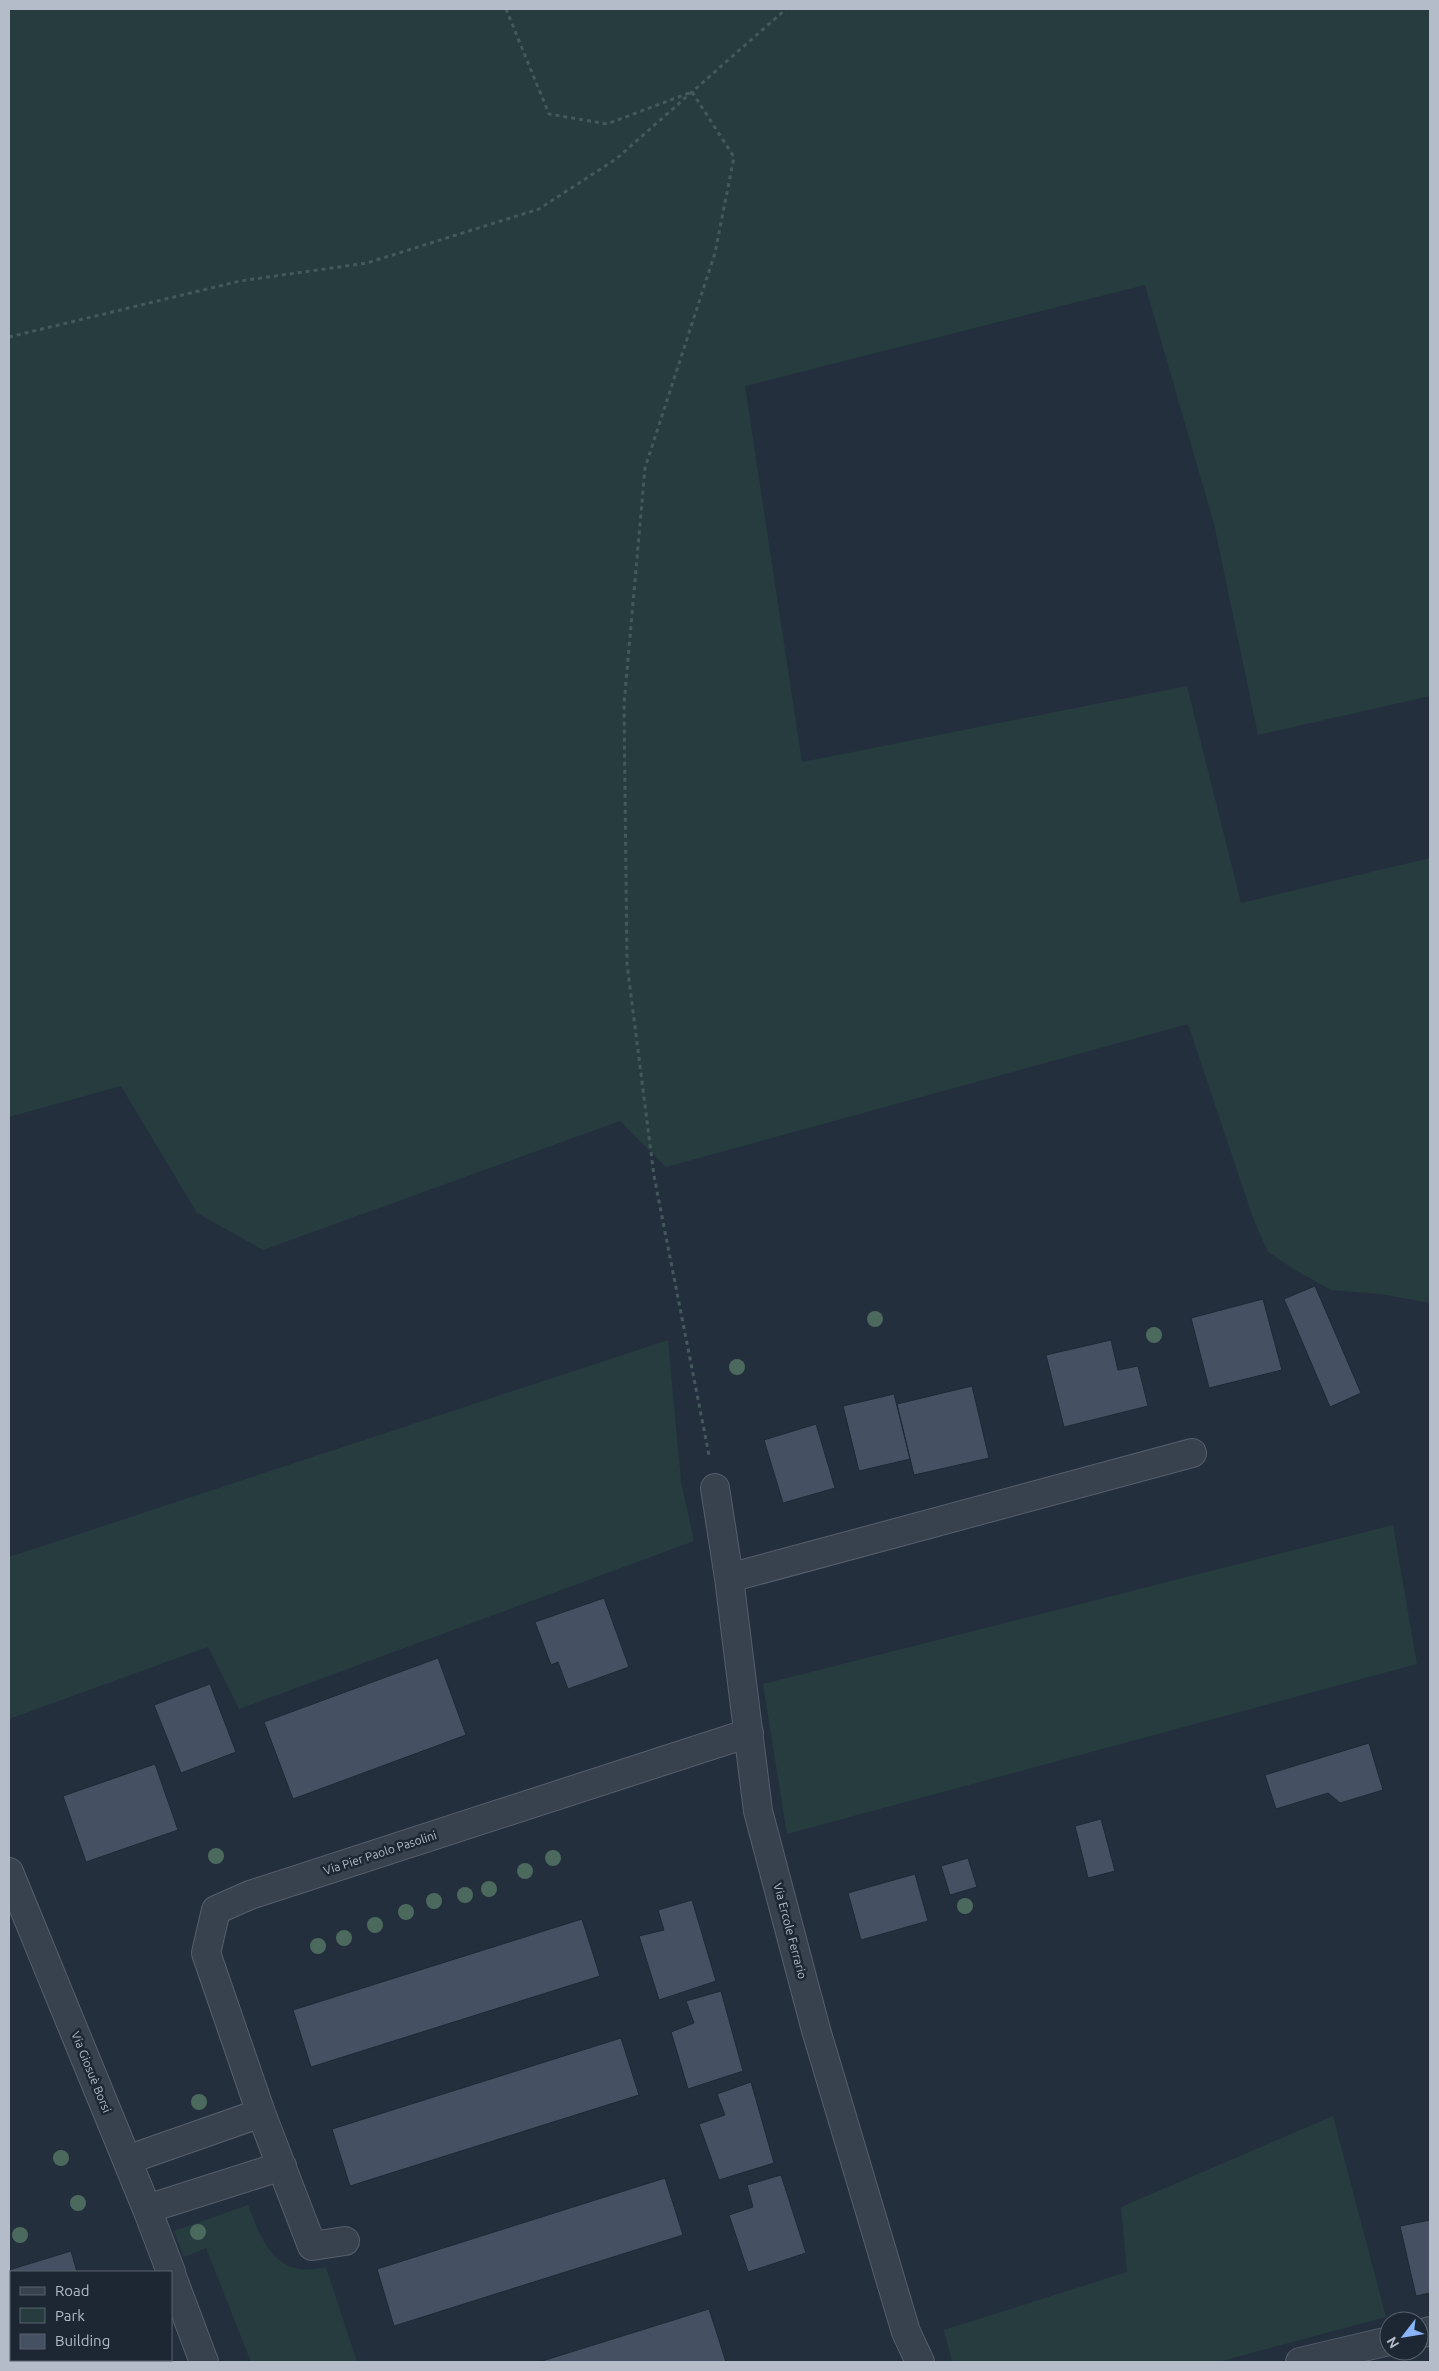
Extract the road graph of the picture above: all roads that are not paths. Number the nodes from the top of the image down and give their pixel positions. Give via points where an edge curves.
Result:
1 (1192, 1453) dead end
2 (715, 1488) road end
3 (729, 1578) junction
4 (749, 1733) junction
5 (9, 1872) edge
6 (261, 2113) junction
7 (127, 2160) junction
8 (282, 2166) junction
9 (147, 2209) junction
10 (345, 2241) dead end
11 (170, 2271) edge
12 (172, 2276) edge
13 (1379, 2343) edge
14 (201, 2361) edge
15 (920, 2362) edge
16 (1300, 2362) edge

1 - 3 street
2 - 3 street, Via Ercole Ferrario
3 - 4 street, Via Ercole Ferrario
4 - 6 street, Via Pier Paolo Pasolini via 250,1895 216,1910 206,1953
4 - 15 street, Via Ercole Ferrario via 758,1811 816,2030 906,2332
5 - 7 street, Via Giosuè Borsi
6 - 7 street
6 - 8 street, Via Pier Paolo Pasolini
7 - 9 street, Via Giosuè Borsi
8 - 9 street
8 - 10 street, Via Pier Paolo Pasolini via 312,2246
9 - 11 street, Via Giosuè Borsi
12 - 14 street, Via Giosuè Borsi
13 - 16 street

